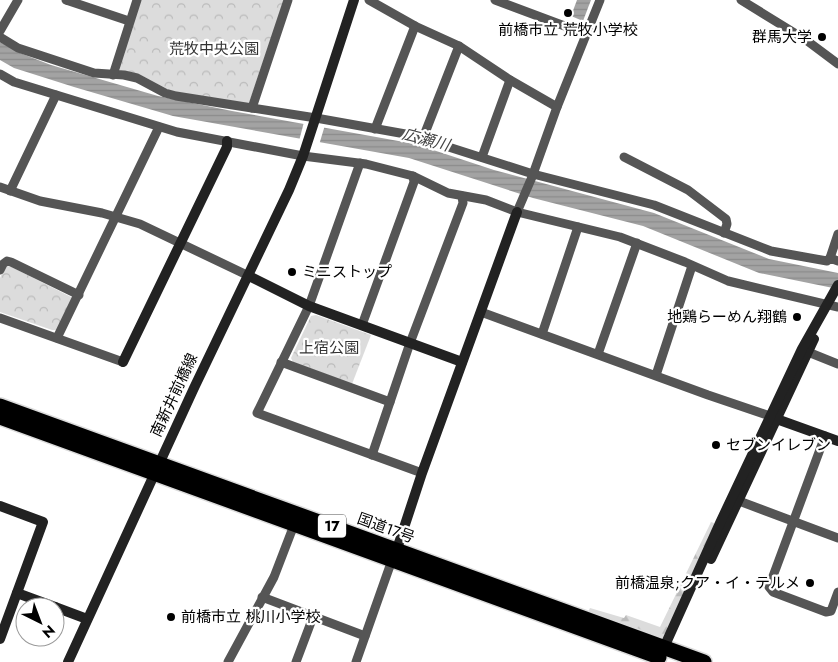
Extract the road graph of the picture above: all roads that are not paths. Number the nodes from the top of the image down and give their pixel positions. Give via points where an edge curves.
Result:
1 (18, 0) edge
2 (66, 0) edge
3 (137, 0) edge
4 (288, 0) edge
5 (354, 0) edge
6 (369, 0) edge
7 (495, 0) edge
8 (600, 0) edge
9 (741, 0) edge
10 (90, 4) edge
11 (130, 21) junction
12 (415, 26) junction
13 (0, 31) edge
14 (586, 34) junction
15 (0, 38) edge
16 (459, 46) junction
17 (838, 64) edge
18 (0, 74) edge
19 (113, 75) junction
20 (510, 80) junction
21 (56, 95) junction
22 (557, 107) junction
23 (252, 108) junction
24 (315, 120) junction
25 (159, 127) junction
26 (375, 129) junction
27 (423, 138) junction
28 (227, 141) junction
29 (303, 156) junction
30 (482, 157) junction
31 (624, 157) dead end
32 (360, 163) junction
33 (413, 176) junction
34 (533, 176) junction
35 (0, 187) edge
36 (10, 191) junction
37 (462, 196) junction
38 (517, 212) junction
39 (116, 217) junction
40 (578, 227) junction
41 (724, 233) junction
42 (838, 234) edge
43 (180, 243) junction
44 (637, 243) junction
45 (834, 259) edge
46 (692, 266) junction
47 (0, 270) edge
48 (249, 276) junction
49 (836, 288) edge
50 (79, 295) junction
51 (309, 306) junction
52 (833, 306) edge
53 (482, 312) junction
54 (0, 318) edge
55 (362, 325) junction
56 (542, 334) junction
57 (57, 338) junction
58 (410, 343) junction
59 (805, 351) junction
60 (598, 354) junction
61 (122, 362) joint
62 (282, 362) junction
63 (462, 362) junction
64 (838, 364) edge
65 (656, 375) junction
66 (390, 402) junction
67 (0, 406) edge
68 (0, 417) edge
69 (774, 418) junction
70 (825, 436) junction
71 (838, 441) edge
72 (372, 455) junction
73 (157, 468) junction
74 (422, 474) junction
75 (739, 501) junction
76 (0, 506) edge
77 (794, 521) junction
78 (294, 525) junction
79 (838, 538) edge
80 (394, 555) junction
81 (838, 592) edge
82 (17, 593) junction
83 (28, 597) edge
84 (262, 597) junction
85 (65, 611) edge
86 (312, 617) junction
87 (87, 619) junction
88 (365, 636) junction
89 (0, 639) edge
90 (664, 657) edge
91 (68, 662) edge
92 (228, 662) edge
93 (296, 662) edge
94 (356, 662) edge
95 (704, 662) edge

1 - 13 street
2 - 10 street
3 - 11 street
4 - 23 street
5 - 24 street
6 - 12 street
7 - 14 street
8 - 14 street
9 - 17 street
10 - 11 street
11 - 19 street
12 - 16 street
12 - 26 street
14 - 22 street
15 - 19 street via 18,48 67,65
16 - 20 street
16 - 27 street
18 - 21 street via 14,82
19 - 23 street via 137,78 176,96
20 - 22 street
20 - 30 street
21 - 25 street
21 - 36 street
22 - 34 street
23 - 24 street
24 - 26 street
24 - 29 street, 南新井前橋線
25 - 28 street
25 - 39 street
26 - 27 street
27 - 30 street
28 - 29 street
28 - 43 street
29 - 32 street
29 - 48 street, 南新井前橋線
30 - 34 street
31 - 41 street via 693,193 726,219
32 - 33 street
32 - 51 street
33 - 37 street via 448,193
33 - 55 street via 414,182
34 - 38 street
34 - 41 street via 654,205
35 - 36 street
36 - 39 street
37 - 38 street via 486,200
37 - 58 street via 463,203
38 - 40 street
38 - 53 street
39 - 43 street via 140,224
39 - 50 street
40 - 44 street
40 - 56 street
41 - 45 street via 783,254 827,261
42 - 45 street
43 - 48 street
43 - 61 street
44 - 46 street
44 - 60 street
46 - 52 street via 734,283
46 - 65 street
47 - 50 street via 7,261 11,262
48 - 51 street
48 - 73 street, 南新井前橋線
49 - 52 street
50 - 57 street
51 - 55 street
51 - 62 street
52 - 59 street
53 - 56 street
53 - 63 street
54 - 57 street
55 - 58 street
56 - 60 street
57 - 61 street
58 - 63 street
58 - 66 street
59 - 64 street
59 - 69 street
60 - 65 street
62 - 66 street
62 - 72 street via 257,413
63 - 74 street
65 - 69 street
66 - 72 street
67 - 73 highway, 国道17号 / 17
68 - 73 highway, 国道17号 / 17
69 - 70 street
69 - 75 street
69 - 90 street
70 - 71 street
70 - 77 street
72 - 74 street
73 - 78 highway, 国道17号 / 17
73 - 80 highway, 国道17号 / 17
73 - 87 street, 南新井前橋線
74 - 80 street
75 - 77 street
75 - 90 street
76 - 82 street via 42,522
77 - 79 street
77 - 81 street via 770,590 826,612 831,611
78 - 80 highway, 国道17号 / 17
78 - 84 street via 276,572
80 - 88 street
80 - 90 highway, 国道17号 / 17
82 - 83 street
82 - 89 street
84 - 86 street
84 - 92 street
85 - 87 street
86 - 88 street
86 - 93 street
87 - 91 street, 南新井前橋線
88 - 94 street
90 - 95 highway, 国道17号 / 17

